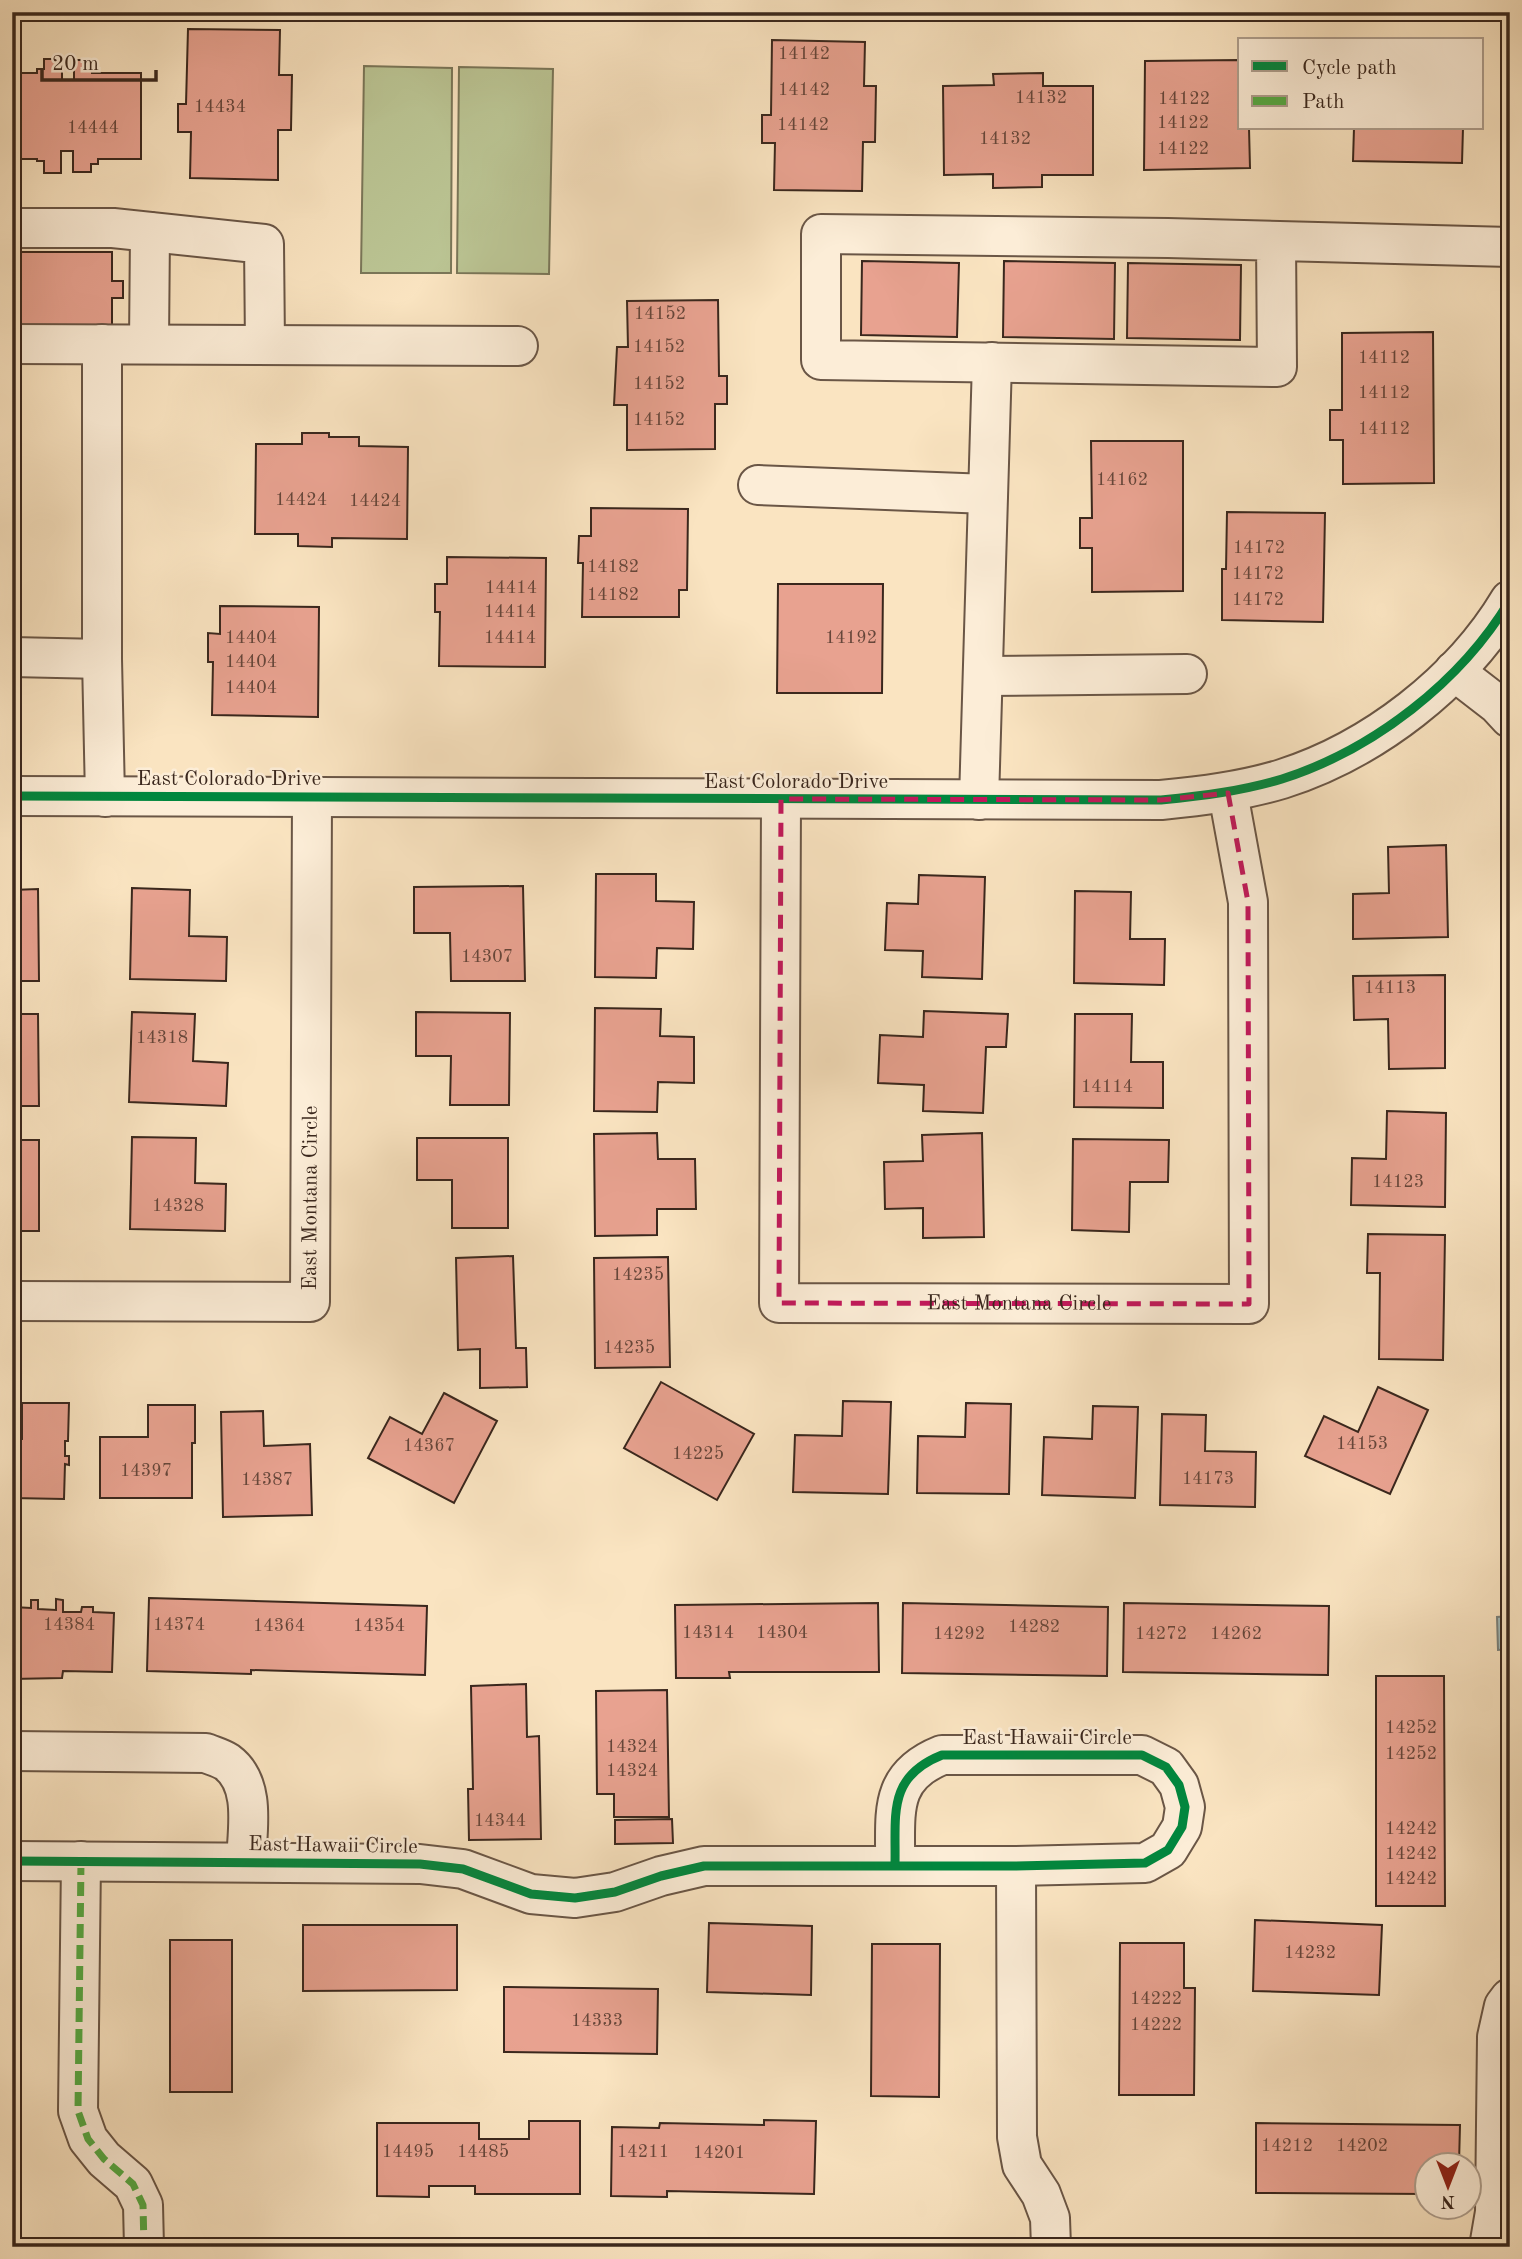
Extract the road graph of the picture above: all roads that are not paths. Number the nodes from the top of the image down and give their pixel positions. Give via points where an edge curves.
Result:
1 (12, 228) edge
2 (150, 232) junction
3 (1276, 241) junction
4 (1510, 247) edge
5 (12, 344) edge
6 (102, 344) junction
7 (149, 344) junction
8 (265, 345) junction
9 (518, 346) dead end
10 (992, 362) junction
11 (758, 485) dead end
12 (988, 494) junction
13 (1505, 620) edge
14 (12, 657) edge
15 (102, 659) junction
16 (1454, 671) junction
17 (1187, 674) dead end
18 (983, 676) junction
19 (1510, 718) edge
20 (1228, 793) junction
21 (12, 796) edge
22 (105, 797) junction
23 (312, 797) junction
24 (781, 799) junction
25 (979, 800) junction
26 (12, 1301) edge
27 (12, 1751) edge
28 (12, 1861) edge
29 (81, 1861) junction
30 (246, 1863) junction
31 (895, 1865) junction
32 (1016, 1866) junction
33 (1510, 1997) edge
34 (144, 2247) edge
35 (1051, 2247) edge
36 (1489, 2247) edge

1 - 2 street
2 - 7 street
2 - 8 street via 264,244
3 - 4 street
3 - 10 street via 1277,367
3 - 10 street via 821,234 821,359
5 - 6 street
6 - 7 street
6 - 15 street
7 - 8 street
8 - 9 street
10 - 12 street
11 - 12 street
12 - 18 street
13 - 16 street, East Colorado Drive
14 - 15 street
15 - 22 street
16 - 19 street
16 - 20 street, East Colorado Drive via 1403,715 1346,752 1283,778
17 - 18 street
18 - 25 street
20 - 24 street, East Montana Circle via 1248,902 1249,1304 779,1303
20 - 25 street, East Colorado Drive via 1161,800
21 - 22 street, East Colorado Drive
22 - 23 street, East Colorado Drive
23 - 24 street, East Colorado Drive
23 - 26 street, East Montana Circle via 310,1302
24 - 25 street, East Colorado Drive
27 - 30 street, East Hawaii Circle via 206,1753 227,1762 247,1795
28 - 29 street, East Hawaii Circle
29 - 30 street, East Hawaii Circle
29 - 34 street via 78,2111 88,2139 104,2160 133,2184 143,2205
30 - 31 street, East Hawaii Circle via 420,1864 463,1869 531,1894 575,1898 615,1892 704,1866
31 - 32 street, East Hawaii Circle
31 - 32 street, East Hawaii Circle via 896,1804 905,1780 923,1762 942,1755 1142,1755 1166,1768 1179,1784 1185,1807 1182,1827 1168,1850 1144,1863
32 - 35 street via 1017,2137 1022,2165 1050,2218
33 - 36 street via 1497,2037 1495,2212

